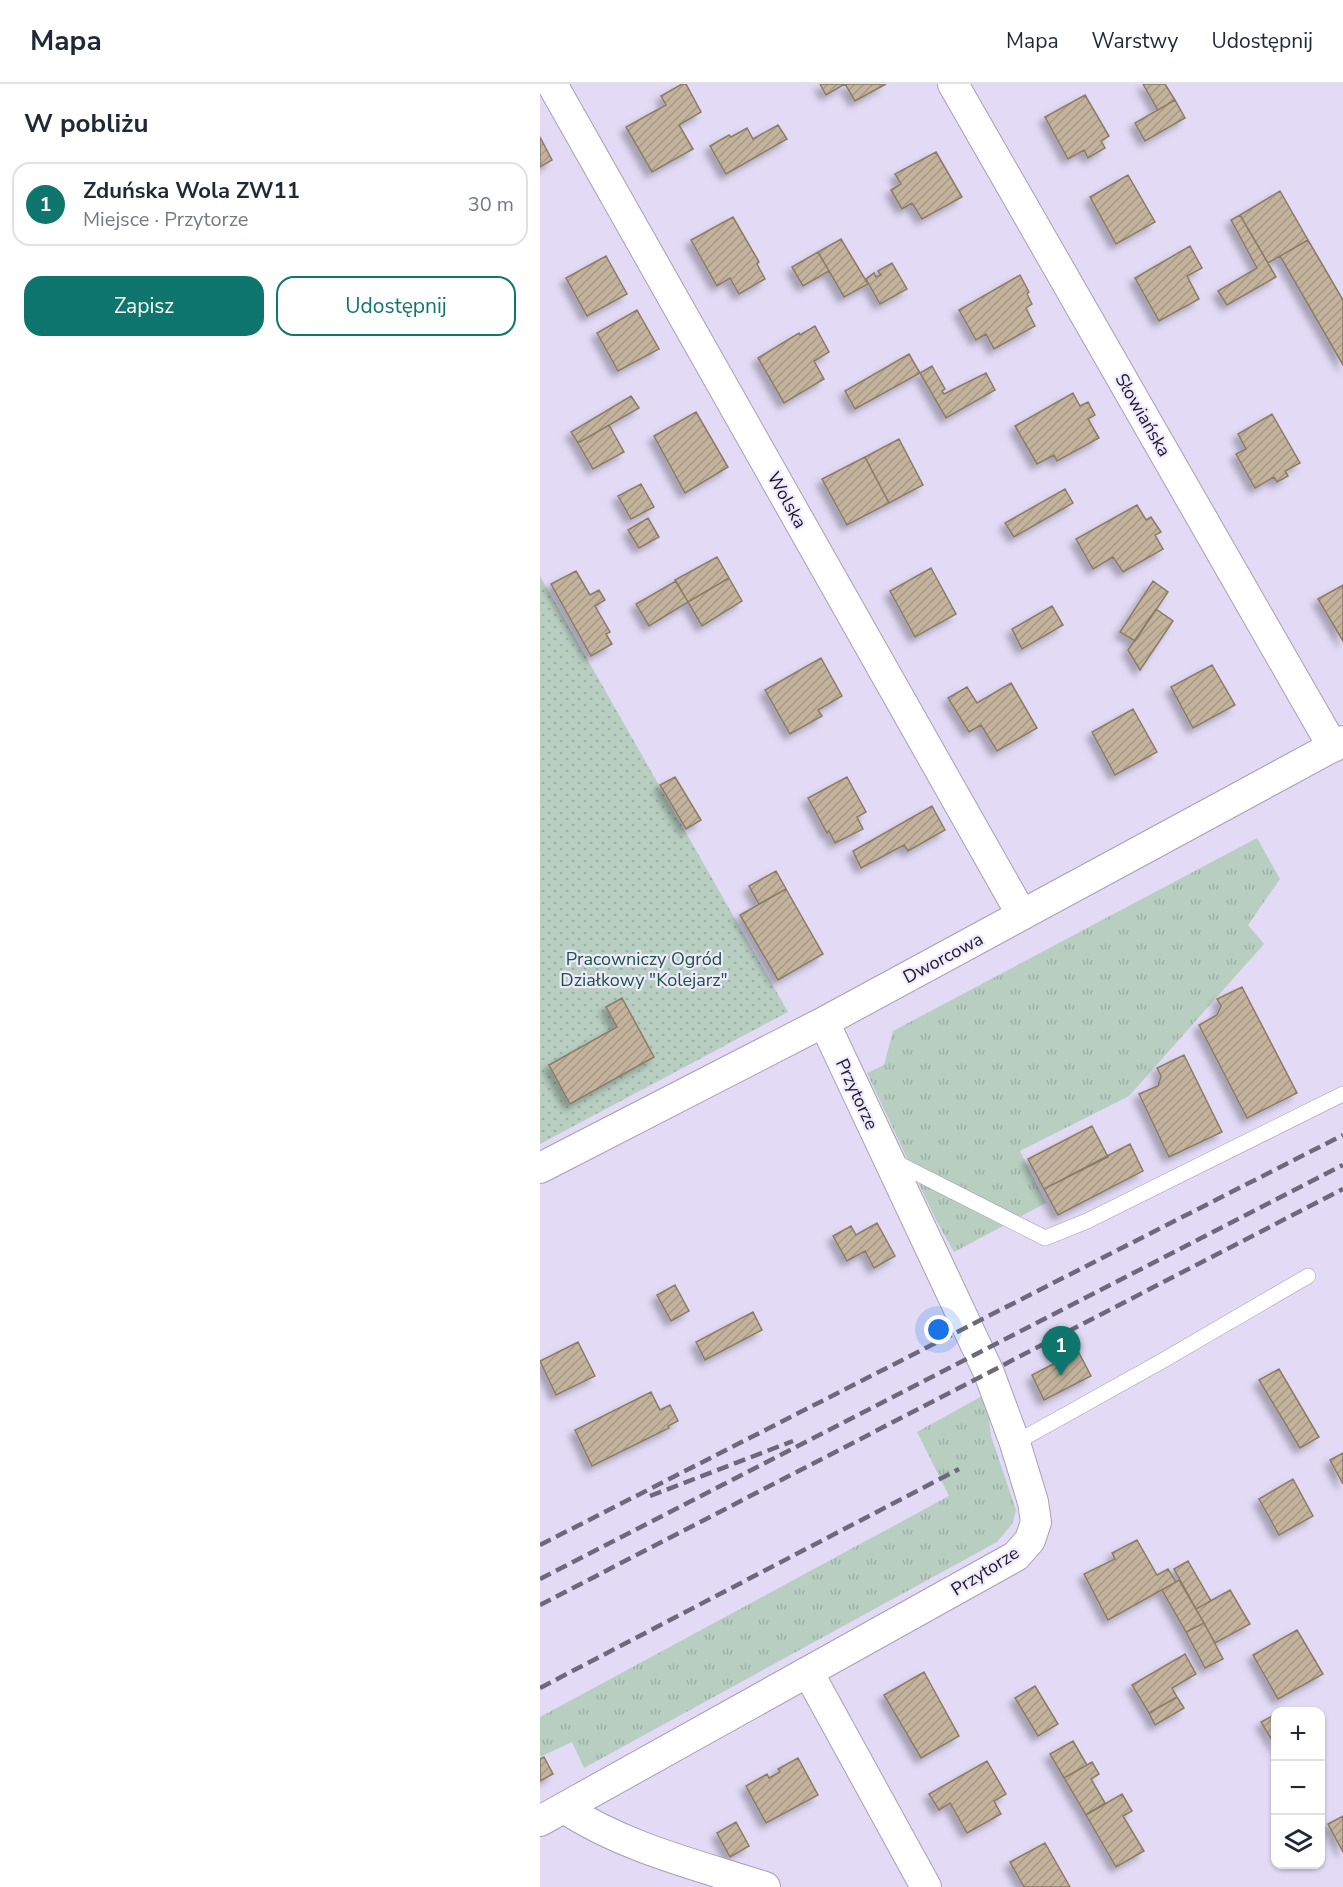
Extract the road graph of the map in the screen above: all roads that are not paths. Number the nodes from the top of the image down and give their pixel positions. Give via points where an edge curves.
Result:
1 (552, 84) edge
2 (953, 84) edge
3 (1338, 744) edge
4 (1022, 915) junction
5 (824, 1022) junction
6 (1343, 1094) edge
7 (888, 1158) junction
8 (540, 1168) edge
9 (1308, 1276) dead end
10 (1015, 1443) junction
11 (808, 1672) junction
12 (552, 1815) edge
13 (765, 1887) edge
14 (926, 1887) edge

1 - 4 street, Wolska
2 - 3 street, Słowiańska
3 - 4 street, Dworcowa
4 - 5 street, Dworcowa
5 - 7 street, Przytorze
5 - 8 street, Dworcowa
6 - 7 lane via 1045,1238
7 - 10 street, Przytorze via 988,1372
9 - 10 lane
10 - 11 street, Przytorze via 1036,1522 1030,1540 1016,1556
11 - 12 street, Przytorze
11 - 14 street
12 - 13 street via 588,1824 640,1846

